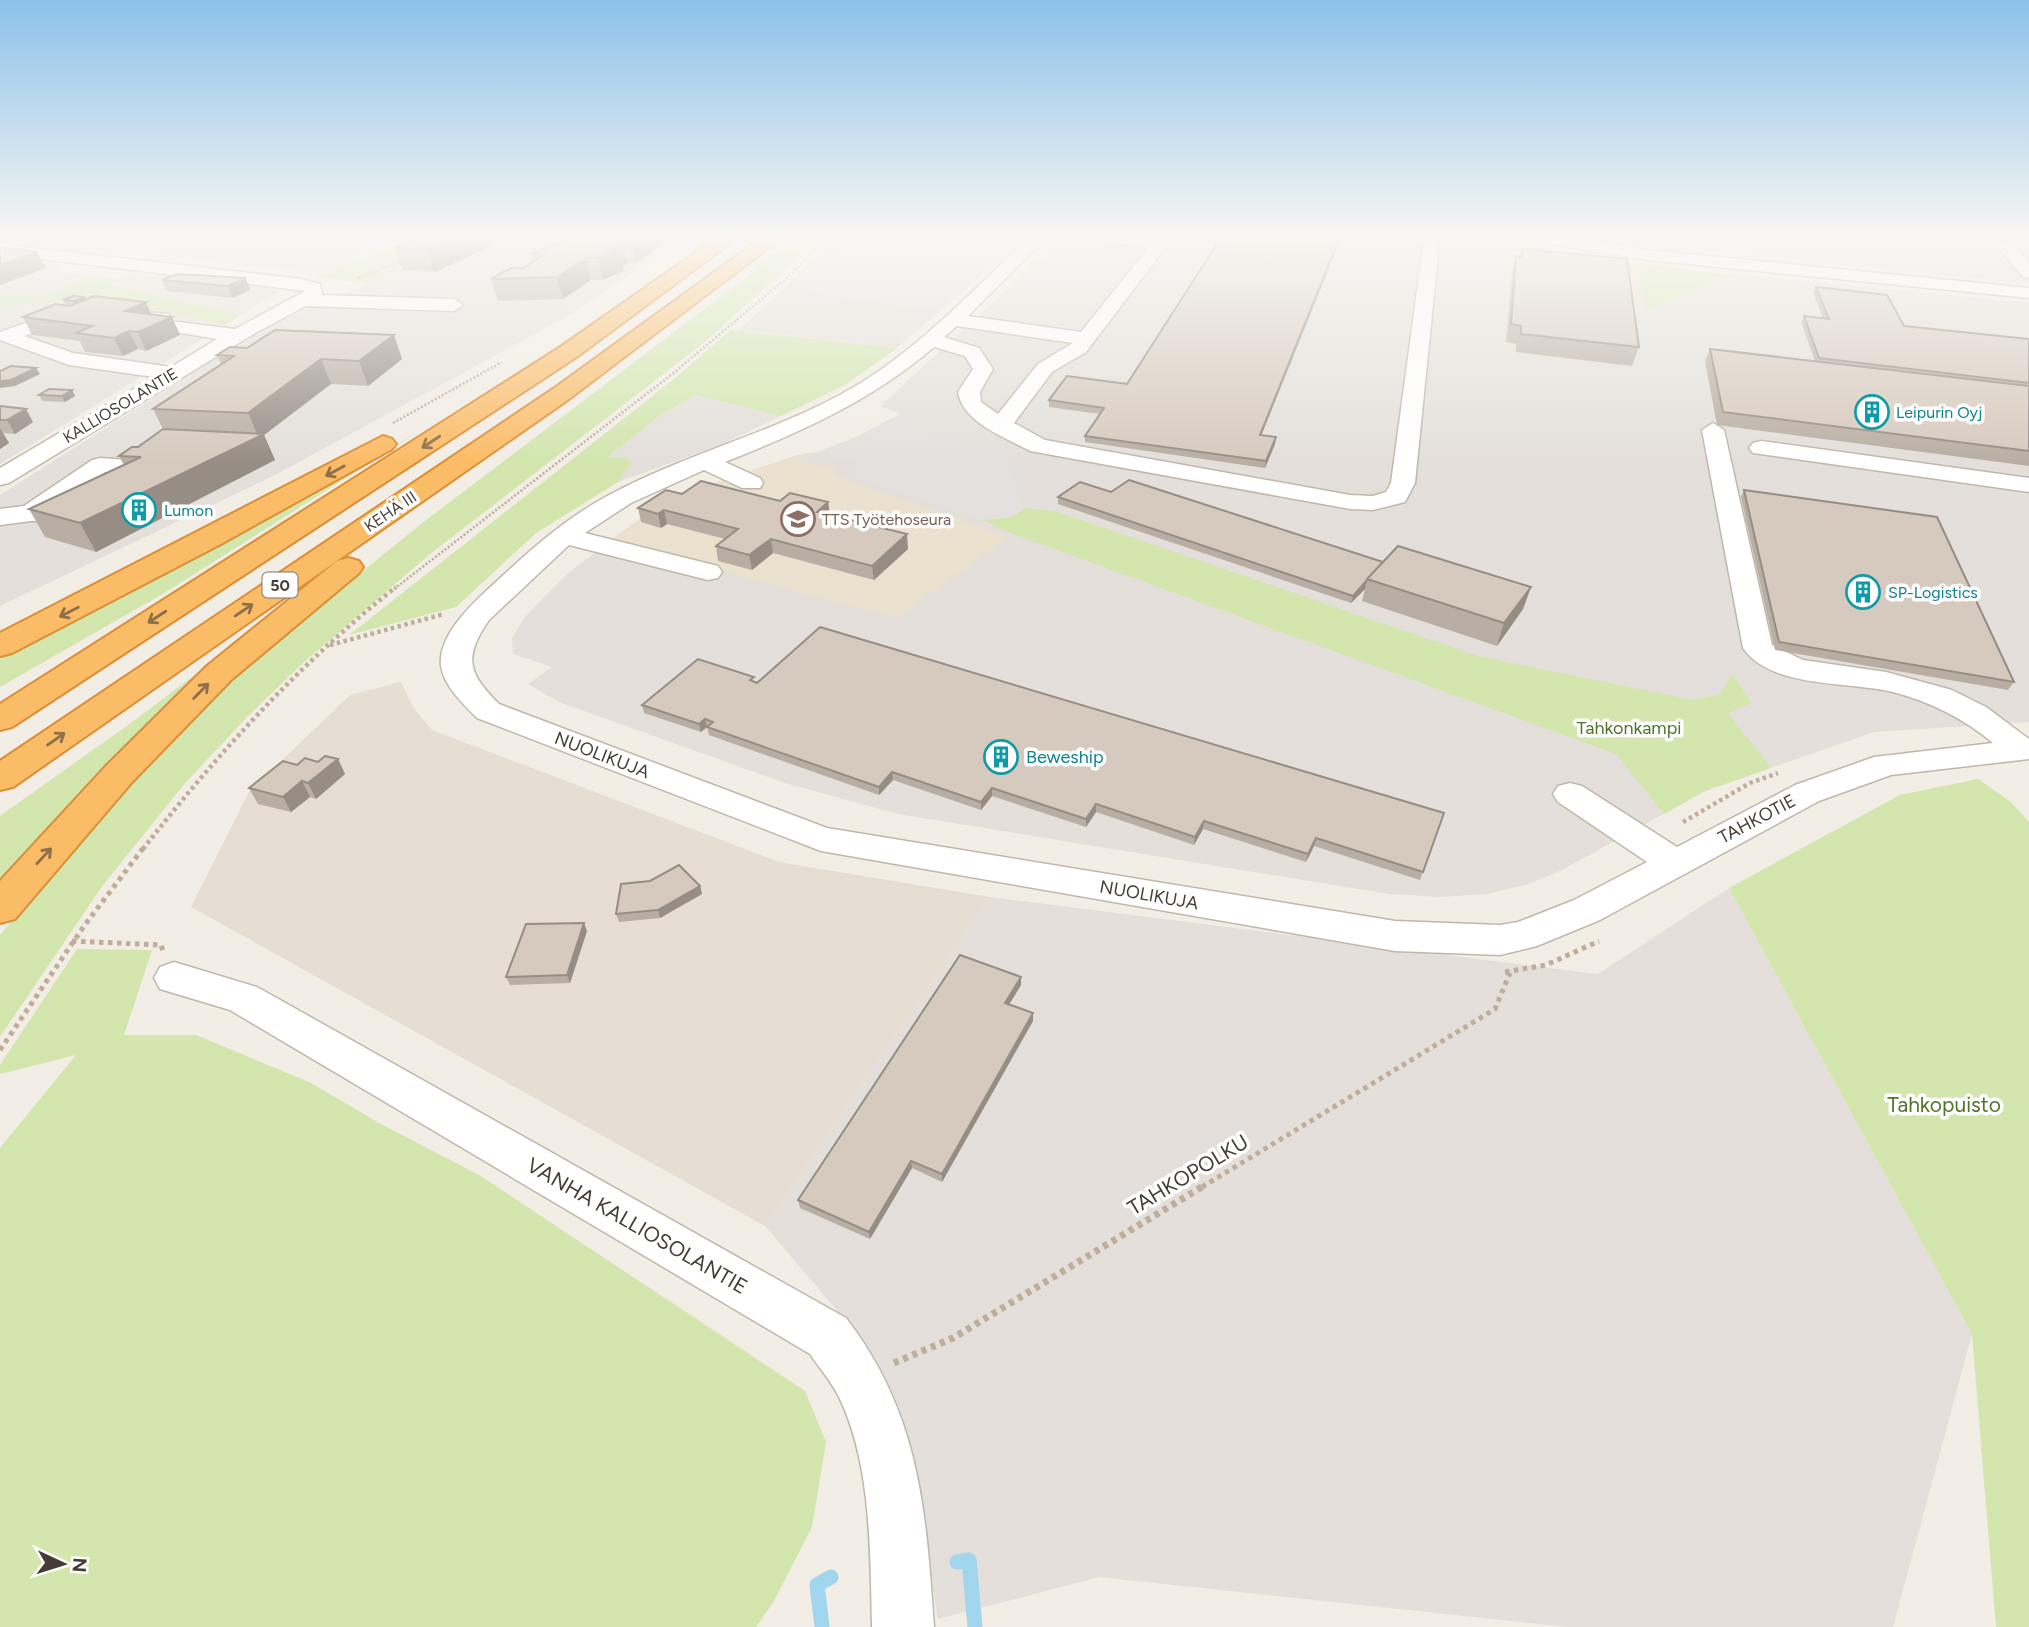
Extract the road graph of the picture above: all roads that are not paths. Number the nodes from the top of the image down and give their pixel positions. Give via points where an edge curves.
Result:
1 (72, 312) edge
2 (121, 312) edge
3 (281, 312) edge
4 (625, 312) edge
5 (672, 312) edge
6 (958, 312) edge
7 (1107, 312) edge
8 (1423, 312) edge
9 (939, 330) junction
10 (194, 332) junction
11 (237, 335) junction
12 (1086, 339) junction
13 (570, 351) junction
14 (132, 368) junction
15 (173, 373) junction
16 (561, 394) junction
17 (996, 422) junction
18 (1713, 430) dead end
19 (1761, 448) dead end
20 (40, 453) junction
21 (707, 463) junction
22 (0, 478) edge
23 (751, 483) dead end
24 (2029, 485) edge
25 (0, 506) edge
26 (31, 513) edge
27 (0, 517) edge
28 (562, 535) junction
29 (708, 572) dead end
30 (0, 646) edge
31 (0, 719) edge
32 (2024, 750) edge
33 (0, 778) edge
34 (1570, 794) dead end
35 (1660, 854) junction
36 (0, 908) edge
37 (1503, 961) joint
38 (174, 978) dead end
39 (903, 1627) edge

1 - 14 street via 6,336 69,359
2 - 10 street via 162,318 159,324
3 - 11 street, KALLIOSOLANTIE
4 - 13 highway, KEHÄ III / 50
5 - 16 highway, KEHÄ III / 50
6 - 9 street, NUOLIKUJA
7 - 12 street
8 - 17 street via 1403,483 1396,497 1373,503 1038,446
9 - 12 street
9 - 17 street via 980,361 983,369 969,392 971,404
9 - 17 street via 977,341 1000,358 992,392
9 - 21 street, NUOLIKUJA via 875,382 831,409
10 - 11 street
10 - 14 street
11 - 15 street, KALLIOSOLANTIE
12 - 17 street via 1045,368
13 -> 30 highway via 497,381 220,533
13 -> 31 highway, KEHÄ III / 50
14 - 15 street
15 - 20 street, KALLIOSOLANTIE
33 -> 16 highway, KEHÄ III / 50
36 -> 16 highway via 119,774 219,673 434,499 493,457
18 - 32 street via 1758,648 1767,658 1784,665 1885,680 1931,694 1967,707
19 - 24 street
20 - 22 street, KALLIOSOLANTIE
20 - 25 street via 52,457 52,464
21 - 23 street
21 - 28 street, NUOLIKUJA via 624,497
26 - 27 street
28 - 29 street
28 - 37 street, NUOLIKUJA via 478,614 462,639 455,663 463,687 488,711 821,839 1395,936
32 - 35 street, TAHKOTIE via 1886,765
34 - 35 street
35 - 37 street, TAHKOTIE via 1587,910 1523,936
38 - 39 street, VANHA KALLIOSOLANTIE via 243,998 828,1336 858,1377 880,1429 898,1535

